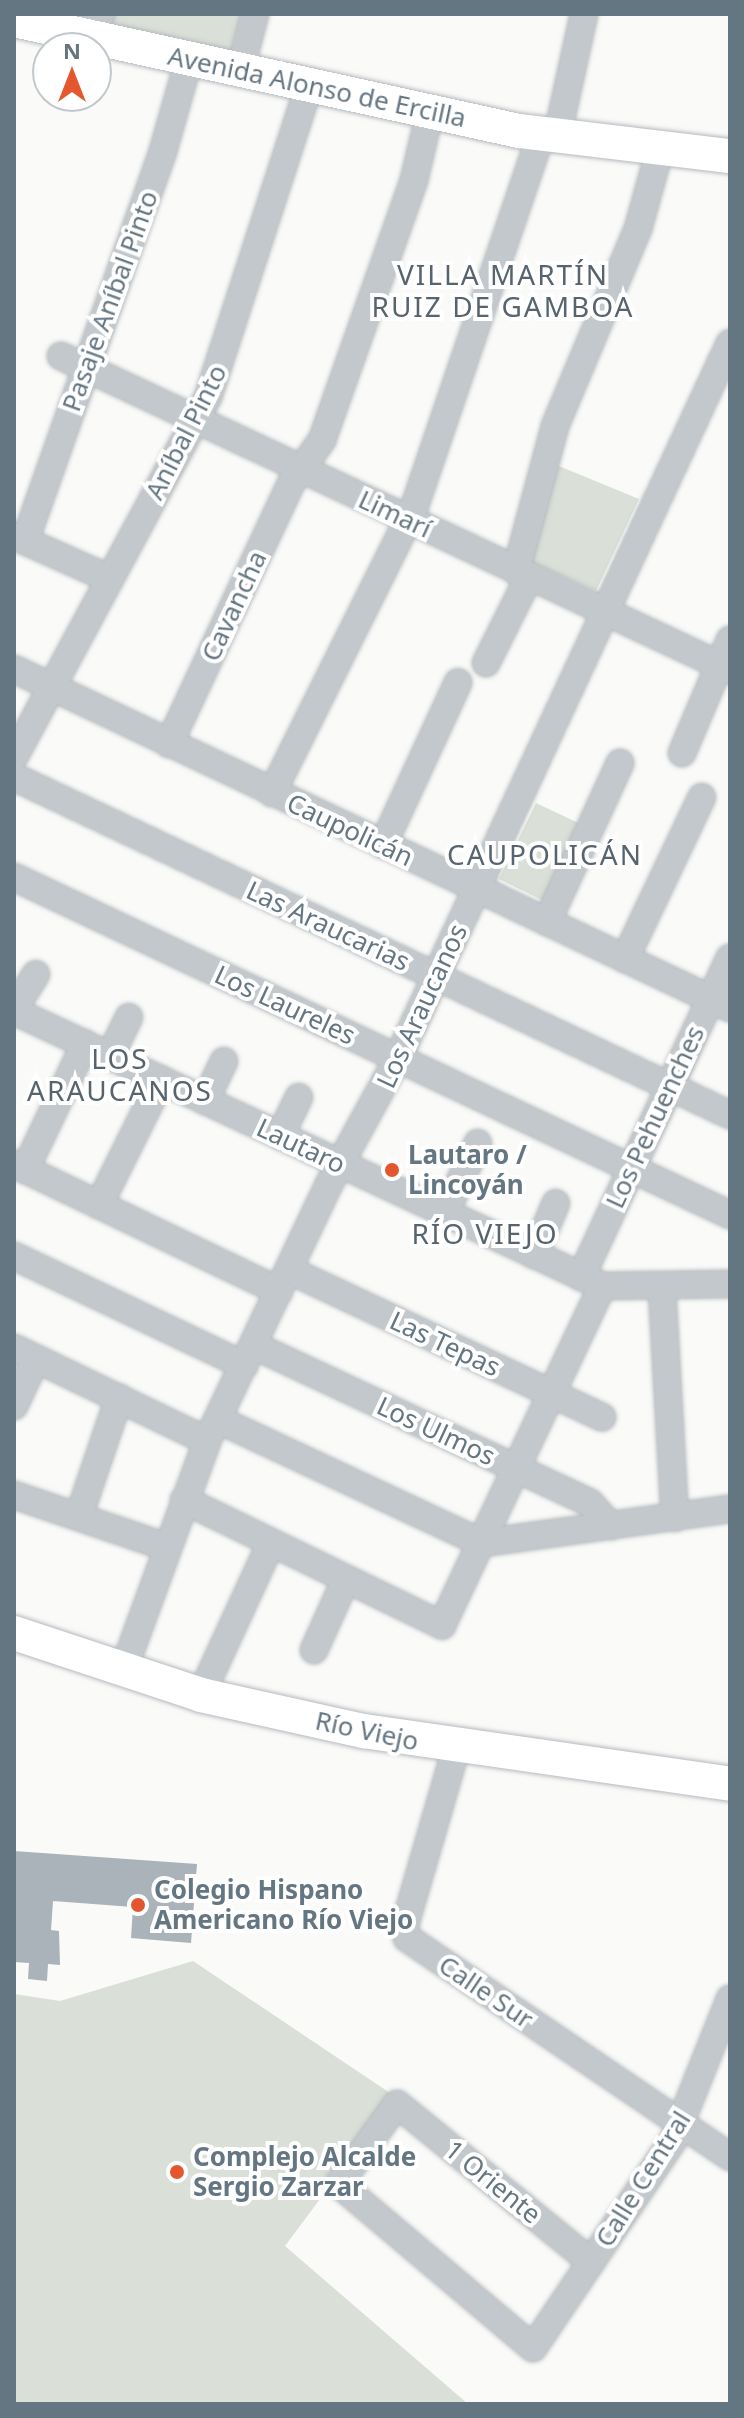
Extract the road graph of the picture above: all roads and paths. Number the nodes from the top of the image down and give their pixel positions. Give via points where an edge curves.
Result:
1 (255, 14) edge
2 (584, 14) edge
3 (14, 20) edge
4 (92, 25) edge
5 (189, 60) junction
6 (240, 71) junction
7 (309, 86) junction
8 (430, 112) junction
9 (730, 134) edge
10 (549, 136) junction
11 (621, 143) junction
12 (660, 149) junction
13 (730, 156) edge
14 (730, 343) edge
15 (61, 356) dead end
16 (86, 368) junction
17 (195, 419) junction
18 (301, 469) junction
19 (407, 519) junction
20 (20, 538) edge
21 (522, 574) junction
22 (110, 579) junction
23 (606, 612) junction
24 (730, 640) edge
25 (486, 663) dead end
26 (726, 668) edge
27 (14, 669) edge
28 (458, 683) dead end
29 (50, 685) junction
30 (169, 744) junction
31 (682, 753) dead end
32 (14, 757) edge
33 (620, 763) dead end
34 (14, 777) edge
35 (272, 793) junction
36 (702, 797) dead end
37 (383, 845) junction
38 (14, 877) edge
39 (477, 890) junction
40 (547, 922) junction
41 (730, 958) edge
42 (625, 959) junction
43 (36, 974) dead end
44 (436, 977) junction
45 (720, 1004) edge
46 (14, 1010) edge
47 (129, 1017) dead end
48 (85, 1044) junction
49 (110, 1056) junction
50 (398, 1058) junction
51 (224, 1061) dead end
52 (161, 1080) junction
53 (669, 1087) junction
54 (299, 1097) dead end
55 (205, 1101) junction
56 (730, 1115) edge
57 (280, 1136) junction
58 (478, 1143) dead end
59 (342, 1165) junction
60 (20, 1167) edge
61 (631, 1168) junction
62 (556, 1203) dead end
63 (99, 1205) junction
64 (445, 1213) junction
65 (730, 1215) edge
66 (534, 1255) junction
67 (14, 1256) edge
68 (284, 1280) junction
69 (591, 1282) junction
70 (730, 1284) edge
71 (662, 1288) junction
72 (25, 1354) edge
73 (249, 1355) junction
74 (551, 1393) junction
75 (119, 1398) junction
76 (14, 1406) edge
77 (602, 1417) dead end
78 (213, 1430) junction
79 (516, 1469) junction
80 (14, 1495) edge
81 (184, 1500) junction
82 (730, 1509) edge
83 (79, 1516) junction
84 (675, 1518) junction
85 (611, 1526) junction
86 (271, 1543) junction
87 (481, 1543) junction
88 (167, 1547) junction
89 (346, 1579) junction
90 (14, 1633) edge
91 (314, 1650) dead end
92 (123, 1671) junction
93 (201, 1695) junction
94 (456, 1749) junction
95 (730, 1784) edge
96 (730, 1999) edge
97 (682, 2124) junction
98 (730, 2157) edge
99 (591, 2262) junction
100 (533, 2348) joint

1 - 6 street
2 - 10 street
3 - 4 main road, Avenida Alonso de Ercilla
4 - 5 main road, Avenida Alonso de Ercilla
5 - 6 main road, Avenida Alonso de Ercilla
5 - 16 street, Pasaje Aníbal Pinto
6 - 7 main road, Avenida Alonso de Ercilla
7 - 8 main road, Avenida Alonso de Ercilla
7 - 17 street, Aníbal Pinto via 224,356
8 - 10 main road, Avenida Alonso de Ercilla
8 - 18 street, Cavancha via 391,247 322,440
9 - 11 main road, Avenida Alonso de Ercilla
10 - 11 main road, Avenida Alonso de Ercilla
10 - 19 street
11 - 12 main road, Avenida Alonso de Ercilla
12 - 13 main road, Avenida Alonso de Ercilla
12 - 21 street via 638,229 555,426
14 - 23 street, Los Araucanos
15 - 16 street, Limarí
16 - 17 street, Limarí
16 - 20 street, Pasaje Aníbal Pinto
17 - 18 street, Limarí
17 - 22 street, Aníbal Pinto
18 - 19 street, Limarí
18 - 30 street, Cavancha
19 - 21 street, Limarí
19 - 35 street
20 - 22 street, Pasaje Aníbal Pinto
21 - 23 street, Limarí
21 - 25 street
22 - 29 street, Aníbal Pinto
23 - 26 street, Limarí
23 - 39 street, Los Araucanos
24 - 26 street
26 - 31 street
27 - 29 street, Caupolicán
28 - 37 street
29 - 30 street, Caupolicán
29 - 32 street, Aníbal Pinto
30 - 35 street, Caupolicán
33 - 40 street
34 - 44 street, Las Araucarias
35 - 37 street, Caupolicán
36 - 42 street
37 - 39 street, Caupolicán
38 - 50 street, Los Laureles
39 - 40 street, Caupolicán
39 - 44 street, Los Araucanos
40 - 42 street, Caupolicán
41 - 45 street, Los Pehuenches
42 - 45 street, Caupolicán
43 - 46 street
44 - 50 street, Los Araucanos
44 - 53 street, Las Araucarias
45 - 53 street, Los Pehuenches
46 - 48 street, Lautaro
47 - 49 street
48 - 49 street, Lautaro
48 - 60 street
49 - 52 street, Lautaro
50 - 59 street, Los Araucanos
50 - 61 street, Los Laureles
51 - 55 street
52 - 55 street, Lautaro
52 - 63 street
53 - 56 street, Las Araucarias
53 - 61 street, Los Pehuenches
54 - 57 street
55 - 57 street, Lautaro
57 - 59 street, Lautaro
58 - 64 street
59 - 64 street, Lautaro
59 - 68 street, Los Araucanos
60 - 63 street, Las Tepas
61 - 65 street, Los Laureles
61 - 69 street, Los Pehuenches
62 - 66 street
63 - 68 street, Las Tepas
64 - 66 street, Lautaro
66 - 69 street, Lautaro
67 - 73 street, Los Ulmos
68 - 73 street, Los Araucanos
68 - 74 street, Las Tepas
69 - 71 street, Lautaro
69 - 74 street, Los Pehuenches
70 - 71 street, Lautaro
71 - 84 street
72 - 75 street
72 - 76 street
73 - 78 street, Los Araucanos
73 - 79 street, Los Ulmos
74 - 77 street, Las Tepas
74 - 79 street, Los Pehuenches
75 - 78 street
75 - 83 street
78 - 81 street, Los Araucanos
78 - 87 street
79 - 85 street, Los Ulmos via 596,1507
79 - 87 street, Los Pehuenches
80 - 83 street
81 - 86 street
81 - 88 street, Los Araucanos
82 - 84 street
83 - 88 street
84 - 85 street
85 - 87 street
86 - 89 street
86 - 93 street
87 - 89 street, Los Pehuenches via 442,1625
88 - 92 street, Los Araucanos
89 - 91 street
90 - 92 main road, Río Viejo
92 - 93 main road, Río Viejo
93 - 94 main road, Río Viejo
94 - 95 main road, Río Viejo
94 - 97 street, Calle Sur via 405,1925 407,1938
96 - 97 street, Calle Central
97 - 98 street, Calle Sur
97 - 99 street, Calle Central
99 - 100 street, Calle Central
99 - 100 street, 1 Oriente via 397,2104 339,2184

